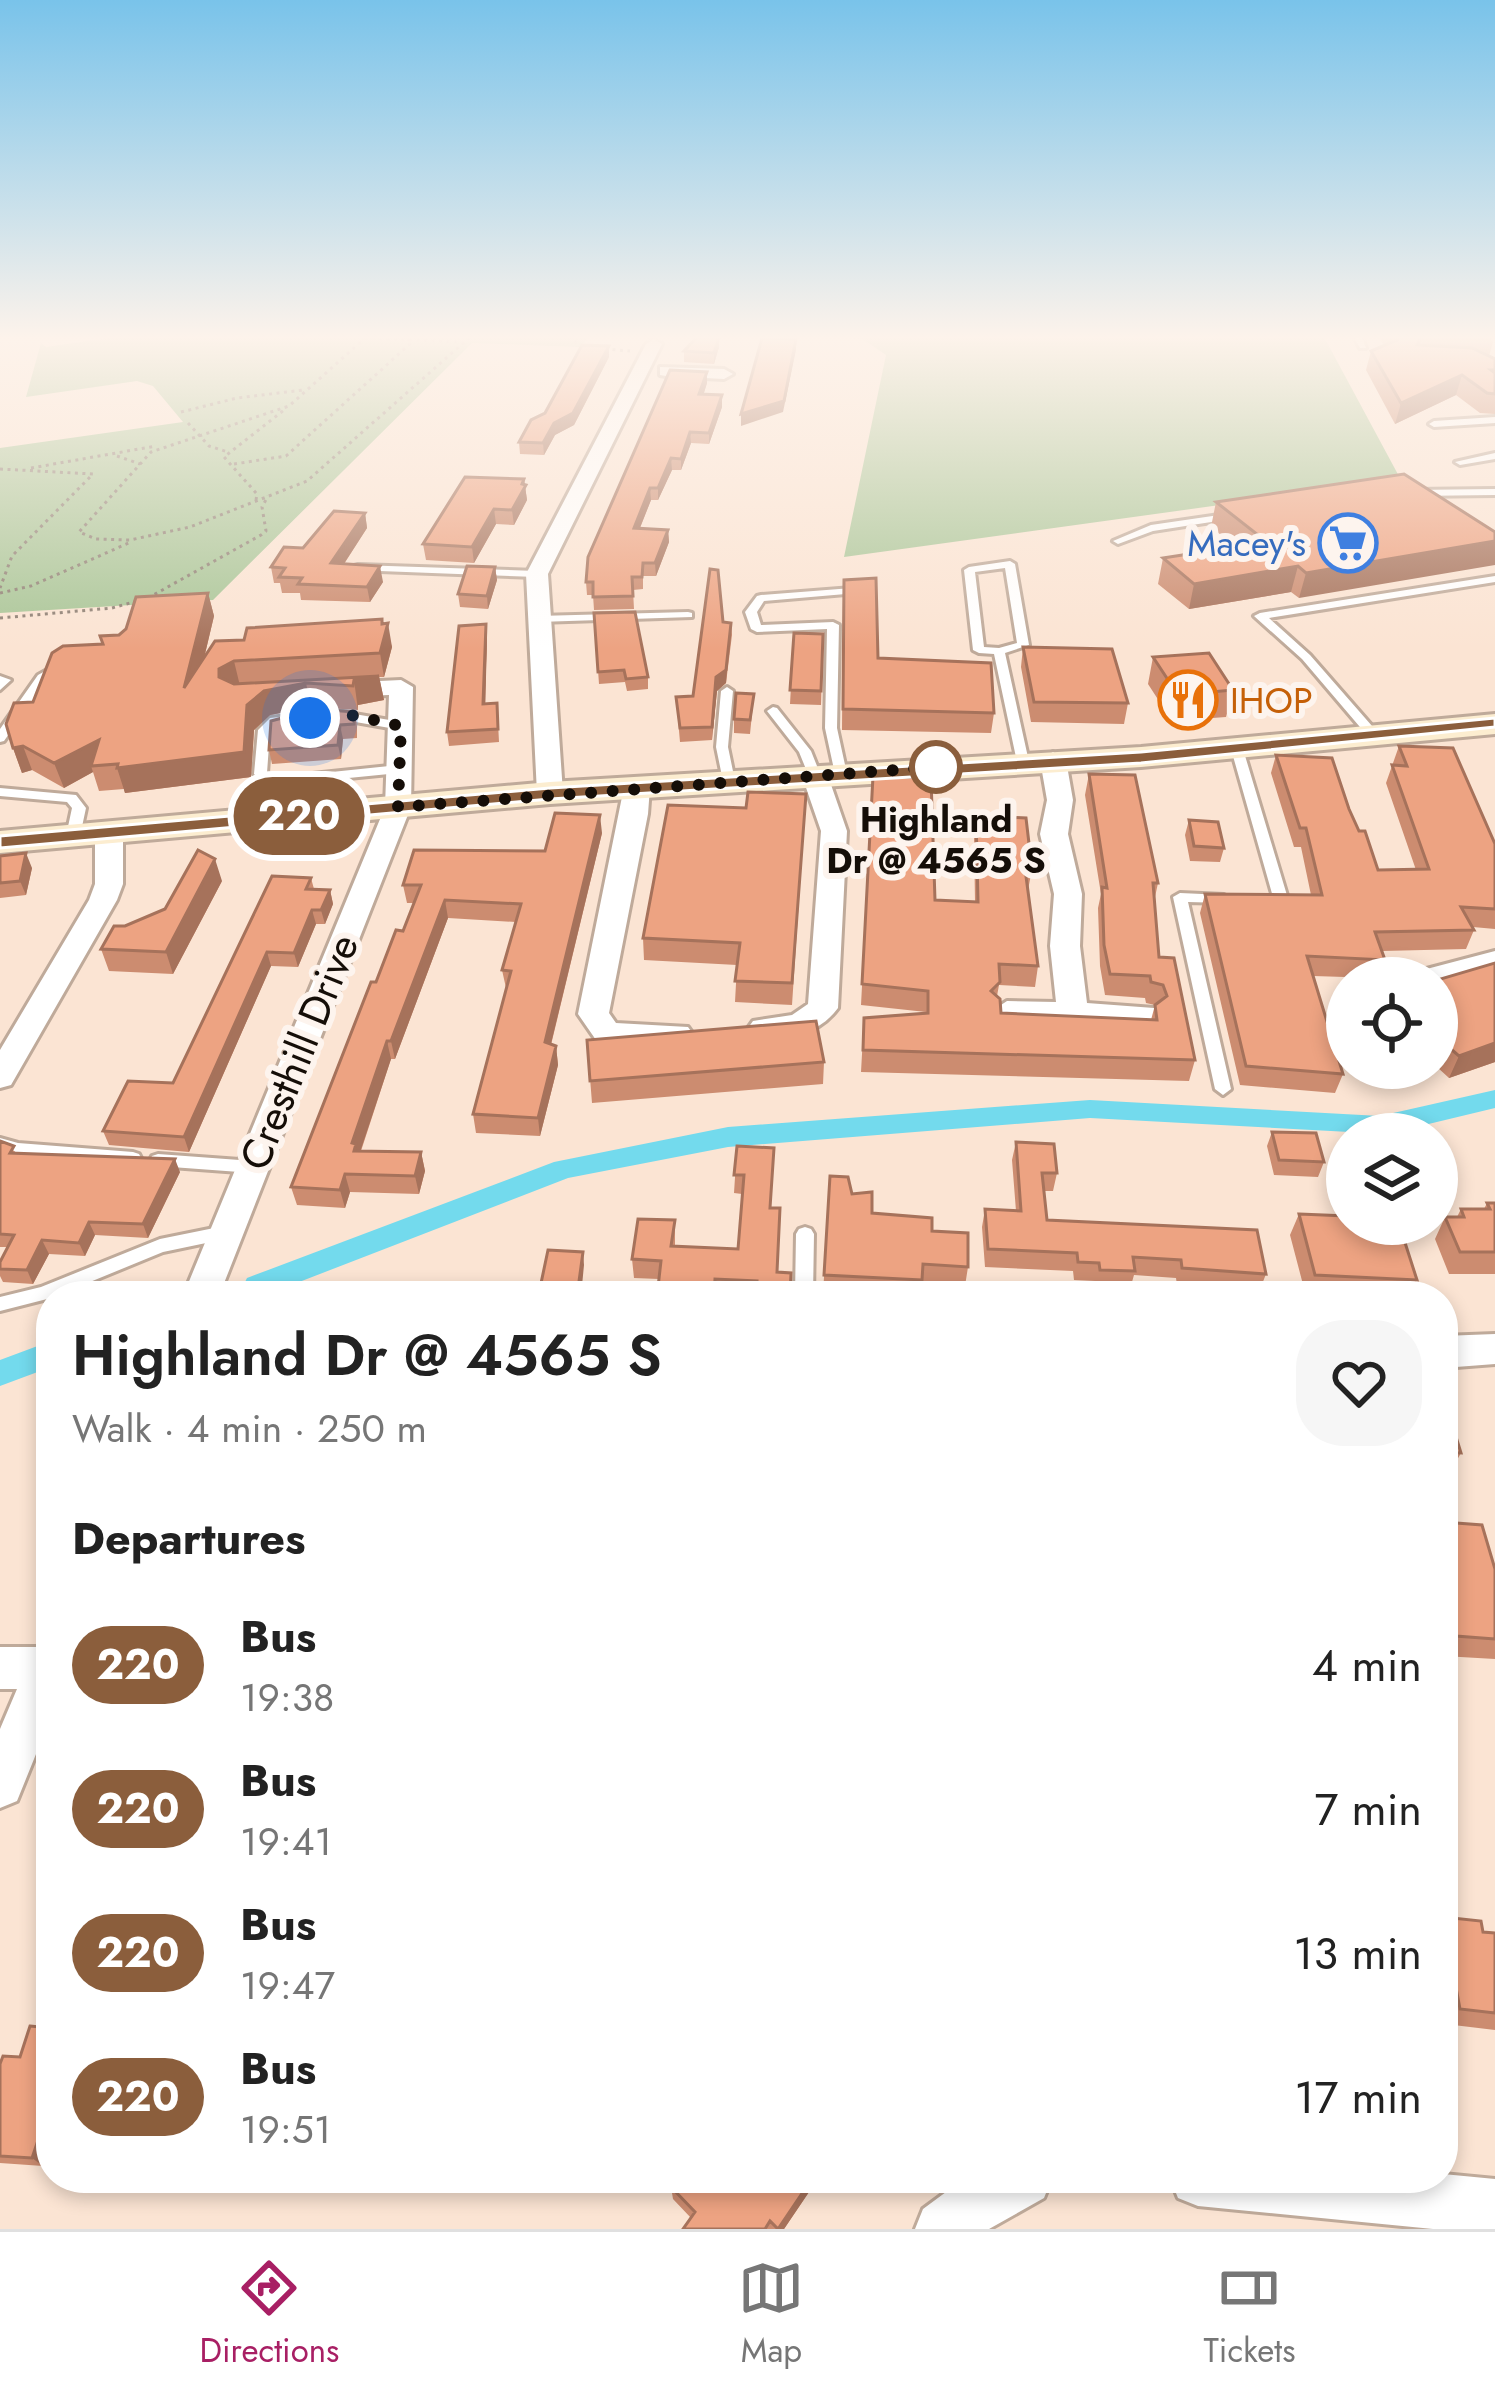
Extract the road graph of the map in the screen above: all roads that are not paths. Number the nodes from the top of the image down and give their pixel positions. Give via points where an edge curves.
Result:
1 (604, 441) edge
2 (1495, 456) edge
3 (1460, 462) dead end
4 (1397, 491) edge
5 (1495, 492) edge
6 (1255, 513) edge
7 (1118, 541) dead end
8 (356, 568) edge
9 (537, 574) junction
10 (1495, 579) edge
11 (832, 590) junction
12 (875, 590) edge
13 (688, 615) dead end
14 (538, 620) junction
15 (833, 625) junction
16 (1000, 651) junction
17 (75, 658) edge
18 (727, 692) dead end
19 (307, 705) joint
20 (773, 711) dead end
21 (328, 716) edge
22 (1495, 724) edge
23 (401, 726) junction
24 (1375, 737) junction
25 (0, 738) edge
26 (1237, 749) junction
27 (1038, 761) junction
28 (399, 769) junction
29 (828, 775) junction
30 (729, 781) junction
31 (272, 782) junction
32 (637, 787) junction
33 (0, 792) edge
34 (550, 793) junction
35 (398, 807) junction
36 (266, 819) junction
37 (91, 835) junction
38 (0, 842) edge
39 (1495, 960) edge
40 (1458, 970) edge
41 (1007, 1011) edge
42 (1073, 1013) junction
43 (1143, 1015) edge
44 (742, 1030) edge
45 (700, 1033) edge
46 (0, 1077) edge
47 (1223, 1089) dead end
48 (0, 1144) edge
49 (253, 1167) junction
50 (225, 1232) junction
51 (806, 1234) dead end
52 (74, 1281) edge
53 (207, 1281) edge
54 (804, 1281) edge
55 (36, 1295) edge
56 (0, 1304) edge
57 (1495, 1349) edge
58 (1458, 1351) edge
59 (36, 1666) edge
60 (0, 1668) edge
61 (36, 1698) edge
62 (0, 1784) edge
63 (994, 2193) edge
64 (1352, 2193) edge
65 (1495, 2207) edge
66 (943, 2229) edge

1 - 9 street
2 - 3 lane
4 - 5 lane
6 - 7 lane
8 - 9 lane
9 - 14 street
10 - 24 lane via 1260,616
11 - 12 lane
11 - 15 lane
11 - 15 lane via 761,598 751,612 757,629
13 - 14 lane
14 - 34 street
15 - 29 lane
16 - 16 lane via 1023,645 1010,564 969,570 980,650
16 - 27 lane
17 - 25 lane via 42,678
18 - 30 lane via 722,747
19 - 23 street via 401,687
19 - 31 lane via 264,730 260,774
20 - 29 lane
21 - 23 lane
22 - 24 main road
23 - 28 street
24 - 26 main road
26 - 27 main road
26 - 47 lane via 1282,902 1180,898
27 - 29 main road
27 - 42 street via 1060,800 1054,834 1069,895
28 - 31 lane
28 - 35 street
29 - 30 main road
29 - 44 street via 816,797 834,831 823,1008 800,1025
30 - 32 main road
31 - 36 lane
32 - 34 main road
32 - 45 street via 636,828 593,1014 607,1033
33 - 37 lane via 71,798
34 - 35 main road
35 - 36 main road
35 - 49 street, Cresthill Drive
36 - 37 main road
37 - 38 main road
37 - 46 street via 109,884 103,900
39 - 40 street
41 - 42 street
42 - 43 street
48 - 49 lane
49 - 50 street, Cresthill Drive
50 - 52 lane via 160,1246
50 - 53 street, Cresthill Drive
51 - 54 lane
55 - 56 lane
57 - 58 street
59 - 60 street
61 - 62 street
63 - 66 street
64 - 65 street

